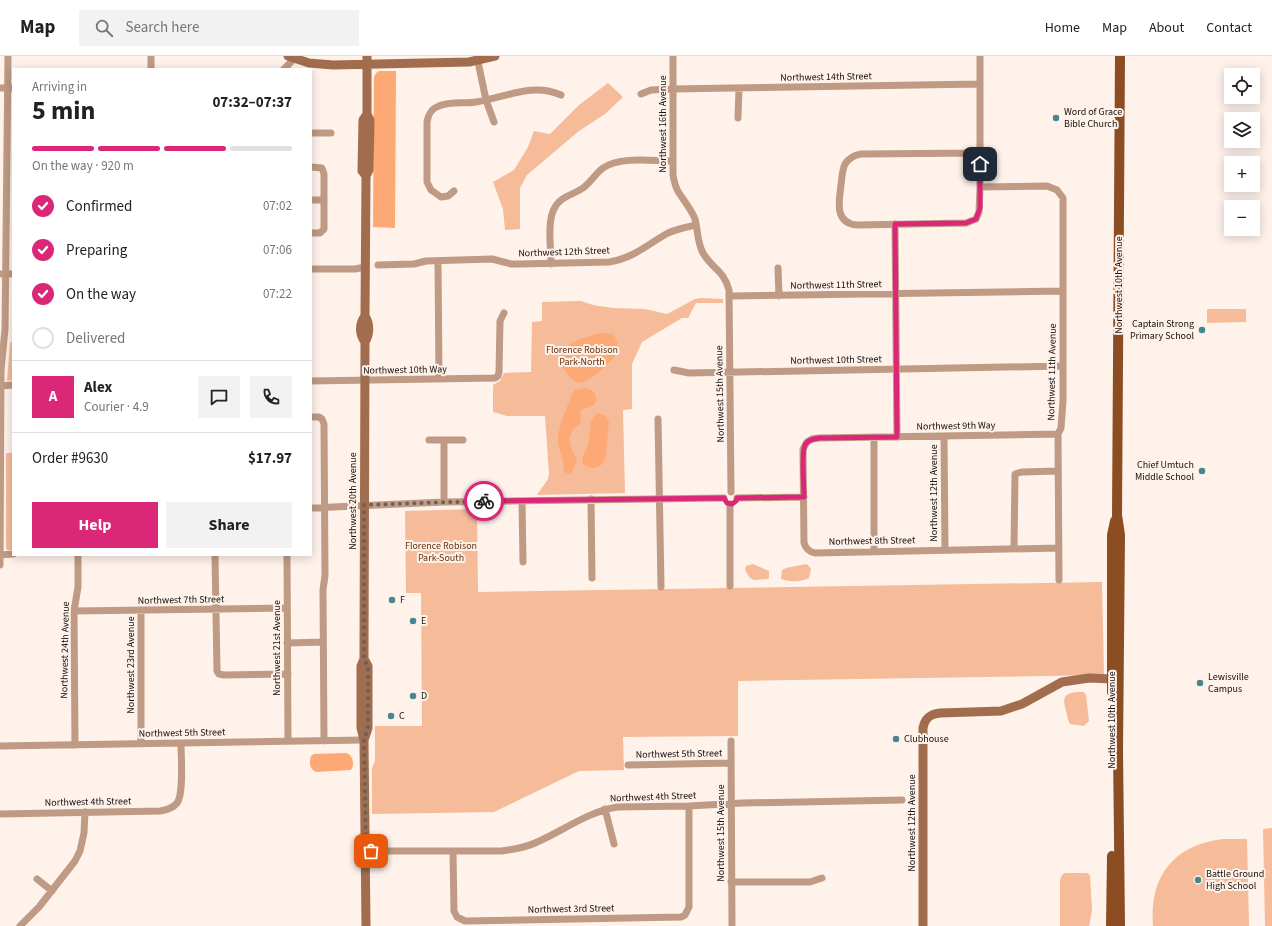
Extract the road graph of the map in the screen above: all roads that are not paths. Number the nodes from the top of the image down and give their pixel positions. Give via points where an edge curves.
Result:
1 (8, 56) edge
2 (151, 56) edge
3 (495, 56) edge
4 (673, 56) edge
5 (980, 56) edge
6 (1120, 56) edge
7 (291, 57) edge
8 (477, 58) edge
9 (367, 60) edge
10 (151, 68) edge
11 (285, 68) edge
12 (980, 84) junction
13 (0, 88) edge
14 (10, 88) edge
15 (739, 88) junction
16 (672, 89) junction
17 (641, 94) dead end
18 (561, 95) dead end
19 (486, 100) junction
20 (738, 118) dead end
21 (494, 122) dead end
22 (312, 133) edge
23 (331, 133) dead end
24 (4, 150) edge
25 (980, 153) junction
26 (672, 162) junction
27 (312, 167) edge
28 (980, 188) junction
29 (454, 191) dead end
30 (312, 200) edge
31 (324, 200) junction
32 (895, 224) junction
33 (696, 225) junction
34 (312, 234) edge
35 (438, 261) junction
36 (551, 264) junction
37 (378, 265) dead end
38 (365, 267) junction
39 (778, 268) dead end
40 (312, 269) edge
41 (6, 274) edge
42 (1063, 291) junction
43 (896, 294) junction
44 (730, 296) junction
45 (779, 296) junction
46 (504, 313) dead end
47 (2, 337) edge
48 (1063, 366) junction
49 (896, 369) junction
50 (674, 370) dead end
51 (729, 371) junction
52 (439, 379) junction
53 (364, 380) junction
54 (312, 381) edge
55 (12, 385) edge
56 (1, 386) junction
57 (312, 417) edge
58 (658, 419) dead end
59 (1058, 434) junction
60 (944, 436) junction
61 (874, 437) junction
62 (897, 437) junction
63 (429, 440) dead end
64 (444, 440) junction
65 (463, 440) dead end
66 (0, 447) edge
67 (1058, 471) junction
68 (731, 492) junction
69 (804, 497) junction
70 (724, 498) junction
71 (737, 498) junction
72 (591, 499) junction
73 (659, 499) junction
74 (522, 501) junction
75 (444, 502) junction
76 (730, 504) junction
77 (364, 505) junction
78 (312, 508) edge
79 (324, 508) junction
80 (1117, 515) junction
81 (1058, 548) junction
82 (1014, 549) junction
83 (945, 550) junction
84 (874, 552) junction
85 (0, 554) edge
86 (12, 554) edge
87 (78, 556) edge
88 (216, 556) edge
89 (287, 556) edge
90 (524, 562) dead end
91 (0, 565) edge
92 (592, 578) dead end
93 (1059, 580) dead end
94 (730, 586) dead end
95 (661, 587) dead end
96 (287, 608) junction
97 (216, 609) junction
98 (141, 610) junction
99 (74, 611) junction
100 (323, 642) junction
101 (288, 643) junction
102 (288, 674) junction
103 (1112, 679) junction
104 (364, 740) junction
105 (288, 741) junction
106 (324, 741) junction
107 (731, 741) dead end
108 (181, 743) junction
109 (140, 744) junction
110 (75, 745) junction
111 (0, 746) edge
112 (731, 763) junction
113 (628, 765) dead end
114 (902, 800) dead end
115 (732, 804) junction
116 (689, 806) junction
117 (605, 809) junction
118 (85, 812) junction
119 (0, 814) edge
120 (614, 844) dead end
121 (366, 851) junction
122 (453, 852) junction
123 (822, 878) dead end
124 (37, 879) dead end
125 (731, 882) junction
126 (52, 891) junction
127 (547, 923) edge
128 (20, 926) edge
129 (366, 926) edge
130 (732, 926) edge
131 (923, 926) edge
132 (1111, 926) edge
133 (1120, 926) edge

1 - 14 street
2 - 10 street
3 - 8 street
4 - 16 street, Northwest 16th Avenue
5 - 12 street
6 - 80 main road, Northwest 10th Avenue
7 - 9 street via 325,65
7 - 11 street
8 - 9 street via 469,62
8 - 19 street
9 - 38 street, Northwest 20th Avenue via 367,114 363,120 362,170 366,176
12 - 15 street, Northwest 14th Street
12 - 25 street
13 - 14 street
14 - 24 street
15 - 16 street, Northwest 14th Street
15 - 20 street
16 - 17 street, Northwest 14th Street via 651,90
16 - 26 street, Northwest 16th Avenue
18 - 19 street via 551,90 526,91
19 - 21 street
19 - 29 street via 469,104 443,104 432,110 429,116 427,182 431,190 441,197 448,196
22 - 23 street
24 - 41 street
25 - 28 street
25 - 32 street via 861,154 850,158 843,170 840,214 850,224
26 - 33 street, Northwest 16th Avenue via 678,192 688,206
26 - 36 street via 628,161 607,166 583,188 563,198 552,213
27 - 31 street via 319,167 324,171
28 - 32 street via 978,217 972,222
28 - 42 street, Northwest 11th Avenue via 1047,186 1057,190 1062,196
30 - 31 street
31 - 34 street via 324,229 320,233
32 - 43 street
33 - 36 street, Northwest 12th Street via 672,231 644,249 621,259
33 - 44 street, Northwest 16th Avenue via 703,253 725,277
35 - 36 street, Northwest 12th Street via 492,259 511,264
35 - 37 street, Northwest 12th Street
35 - 52 street
38 - 40 street
38 - 53 street, Northwest 20th Avenue via 365,316 369,321 369,336 365,342
39 - 45 street
41 - 47 street via 5,329
42 - 43 street, Northwest 11th Street
42 - 48 street, Northwest 11th Avenue
43 - 45 street, Northwest 11th Street
43 - 49 street
44 - 45 street, Northwest 11th Street
44 - 51 street, Northwest 15th Avenue
46 - 52 street, Northwest 10th Way via 500,321 498,376 492,379
47 - 56 street
48 - 49 street, Northwest 10th Street
48 - 59 street, Northwest 11th Avenue via 1061,428
49 - 51 street, Northwest 10th Street
49 - 62 street
50 - 51 street, Northwest 10th Street
51 - 68 street, Northwest 15th Avenue
52 - 53 street, Northwest 10th Way
53 - 54 street, Northwest 10th Way
53 - 77 street, Northwest 20th Avenue
55 - 56 street
56 - 66 street
57 - 79 street via 319,417 323,421
58 - 73 street
59 - 60 street, Northwest 9th Way
59 - 67 street, Northwest 11th Avenue
60 - 62 street, Northwest 9th Way
60 - 83 street, Northwest 12th Avenue
61 - 62 street, Northwest 9th Way
61 - 69 street, Northwest 9th Way via 805,440
61 - 84 street
63 - 64 street
64 - 65 street
64 - 75 street
66 - 85 street
67 - 81 street, Northwest 11th Avenue
67 - 82 street via 1015,474
68 - 70 street
68 - 71 street via 736,494
69 - 71 street
69 - 84 street, Northwest 8th Street via 806,549 815,553
70 - 73 street
70 - 76 street via 725,502
71 - 76 street
72 - 73 street
72 - 74 street
72 - 92 street
73 - 95 street
74 - 75 street
74 - 90 street
75 - 77 street
76 - 94 street
77 - 79 street
77 - 104 street, Northwest 20th Avenue via 364,660 368,666 368,728
78 - 79 street
79 - 100 street
80 - 103 main road, Northwest 10th Avenue via 1112,535
80 - 133 main road, Northwest 10th Avenue via 1120,535
81 - 82 street, Northwest 8th Street
81 - 93 street, Northwest 11th Avenue
82 - 83 street, Northwest 8th Street
83 - 84 street, Northwest 8th Street
85 - 86 street
85 - 91 street
87 - 99 street, Northwest 24th Avenue
88 - 97 street
89 - 96 street, Northwest 21st Avenue
96 - 97 street, Northwest 7th Street
96 - 101 street, Northwest 21st Avenue
97 - 98 street, Northwest 7th Street
97 - 102 street via 216,668 219,674
98 - 99 street, Northwest 7th Street
98 - 109 street, Northwest 23rd Avenue
99 - 110 street, Northwest 24th Avenue
100 - 101 street
100 - 106 street
101 - 102 street, Northwest 21st Avenue
102 - 105 street, Northwest 21st Avenue
103 - 131 street, Northwest 12th Avenue via 1075,679 1062,682 1009,709 934,714 928,717 923,728
103 - 132 main road, Northwest 10th Avenue
104 - 106 street, Northwest 5th Street
104 - 121 street, Northwest 20th Avenue
105 - 106 street, Northwest 5th Street
105 - 108 street, Northwest 5th Street
107 - 112 street, Northwest 15th Avenue
108 - 109 street, Northwest 5th Street
108 - 118 street, Northwest 4th Street via 181,793 176,805 160,811
109 - 110 street, Northwest 5th Street
110 - 111 street, Northwest 5th Street
112 - 113 street, Northwest 5th Street
112 - 115 street, Northwest 15th Avenue
114 - 115 street, Northwest 4th Street
115 - 116 street, Northwest 4th Street
115 - 125 street, Northwest 15th Avenue
116 - 117 street, Northwest 4th Street via 623,806
116 - 127 street, Northwest 3rd Street via 689,907 685,915
117 - 120 street
117 - 122 street, Northwest 4th Street via 519,849
118 - 119 street, Northwest 4th Street
118 - 126 street via 80,851
121 - 122 street, Northwest 4th Street
121 - 129 street, Northwest 20th Avenue
122 - 127 street, Northwest 3rd Street via 454,905 457,917 465,921
123 - 125 street via 810,882
124 - 126 street
125 - 130 street, Northwest 15th Avenue
126 - 128 street

